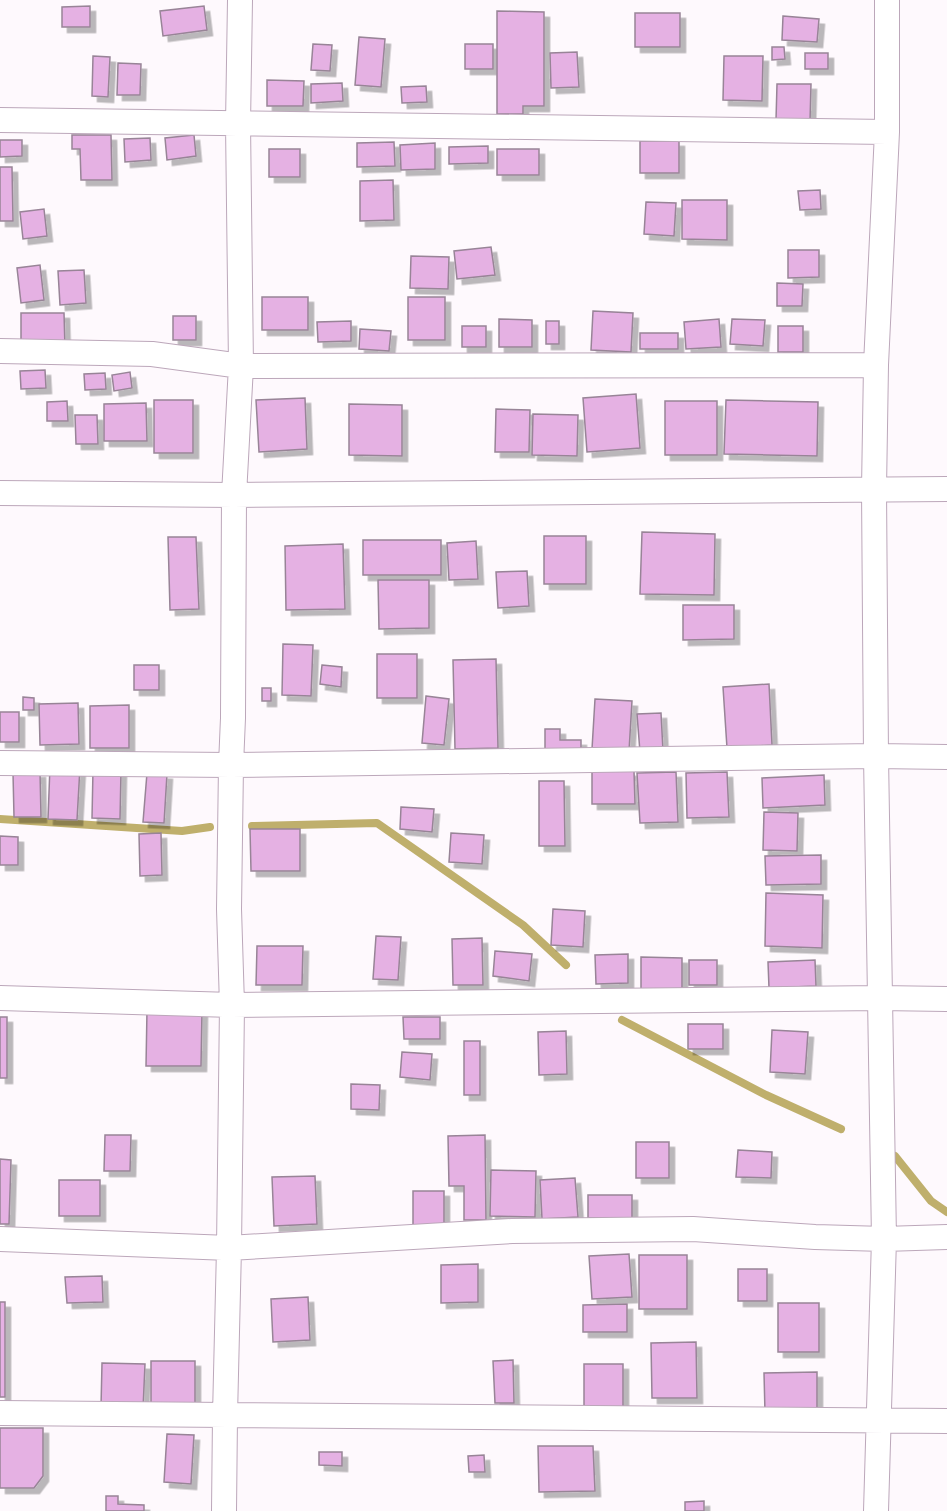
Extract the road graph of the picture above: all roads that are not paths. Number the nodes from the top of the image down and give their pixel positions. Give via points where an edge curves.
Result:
1 (240, 0) edge
2 (887, 0) edge
3 (0, 120) edge
4 (238, 124) junction
5 (887, 132) junction
6 (0, 351) edge
7 (876, 365) junction
8 (241, 366) junction
9 (874, 489) junction
10 (947, 489) edge
11 (0, 493) edge
12 (234, 495) junction
13 (876, 756) junction
14 (947, 757) edge
15 (0, 763) edge
16 (231, 765) junction
17 (0, 998) edge
18 (880, 998) junction
19 (947, 999) edge
20 (232, 1005) junction
21 (947, 1237) edge
22 (0, 1239) edge
23 (884, 1239) junction
24 (229, 1248) junction
25 (0, 1413) edge
26 (225, 1416) junction
27 (878, 1420) junction
28 (947, 1420) edge
29 (224, 1511) edge
30 (876, 1511) edge

1 - 4 street
2 - 5 street
3 - 4 street
4 - 5 street
4 - 8 street
5 - 7 street
6 - 8 street via 152,354
7 - 8 street
7 - 9 street
8 - 12 street
9 - 10 street
9 - 12 street
9 - 13 street
11 - 12 street
12 - 16 street
13 - 14 street
13 - 16 street
13 - 18 street
15 - 16 street
16 - 20 street
17 - 20 street
18 - 19 street
18 - 20 street
18 - 23 street
20 - 24 street
21 - 23 street
22 - 24 street
23 - 24 street via 693,1229 524,1230
23 - 27 street
24 - 26 street
25 - 26 street
26 - 27 street
26 - 29 street
27 - 28 street
27 - 30 street

